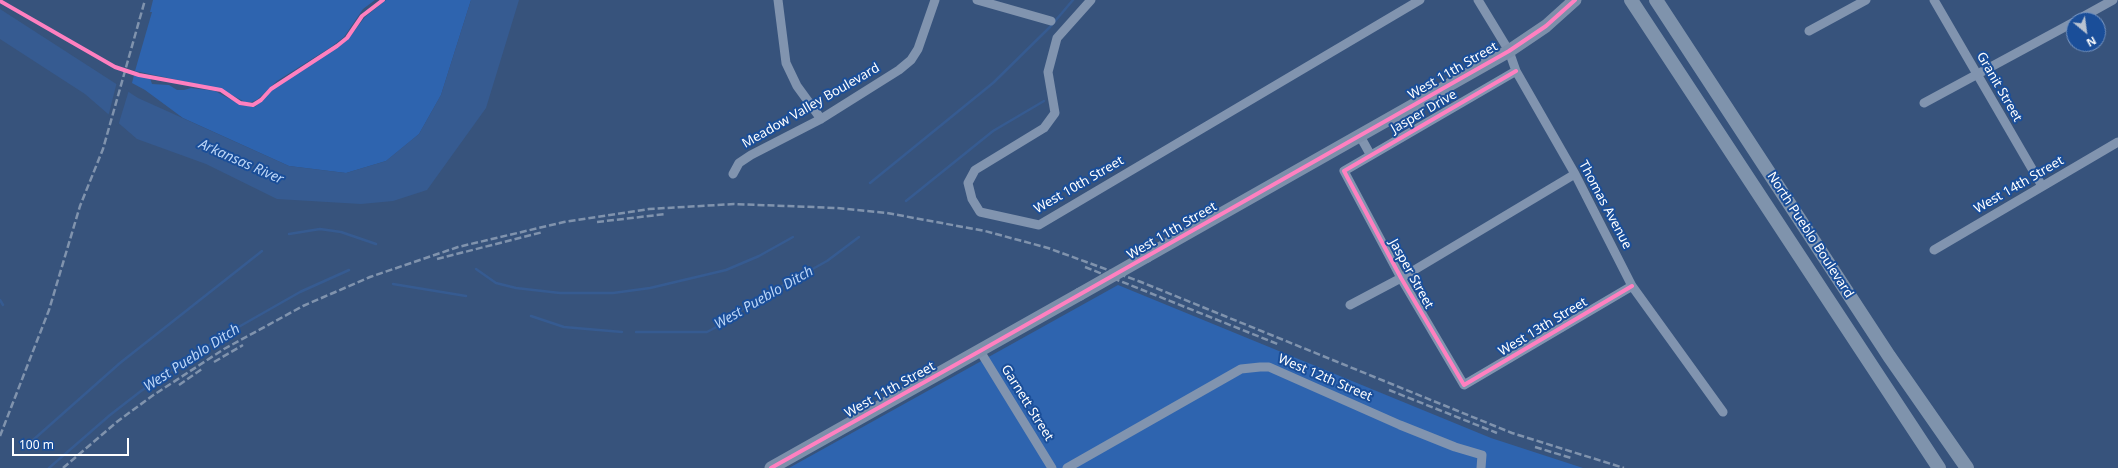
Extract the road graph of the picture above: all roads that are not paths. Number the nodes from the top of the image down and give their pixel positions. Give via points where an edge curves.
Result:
1 (778, 0) edge
2 (935, 0) edge
3 (977, 0) edge
4 (1091, 0) edge
5 (1420, 0) edge
6 (1478, 0) edge
7 (1576, 0) edge
8 (1656, 0) edge
9 (1866, 0) edge
10 (1934, 0) edge
11 (2113, 0) edge
12 (1631, 2) edge
13 (2091, 12) edge
14 (1051, 21) dead end
15 (2066, 26) edge
16 (1809, 31) dead end
17 (1509, 51) junction
18 (1516, 72) junction
19 (1978, 75) junction
20 (1924, 103) dead end
21 (821, 119) junction
22 (1360, 136) junction
23 (2118, 142) edge
24 (1370, 154) junction
25 (1344, 171) joint
26 (733, 174) dead end
27 (1575, 174) junction
28 (2042, 186) junction
29 (1934, 250) dead end
30 (1401, 278) junction
31 (1632, 286) junction
32 (1350, 305) dead end
33 (980, 351) junction
34 (1464, 385) joint
35 (1724, 412) dead end
36 (770, 468) edge
37 (1052, 468) edge
38 (1067, 468) edge
39 (1481, 468) edge
40 (1939, 468) edge
41 (1967, 468) edge

1 - 21 street via 786,63 797,86
2 - 21 street, Meadow Valley Boulevard via 918,49 911,60
3 - 14 street
4 - 5 street, West 10th Street via 1057,38 1048,72 1055,113 1044,128 975,170 968,183 972,199 980,212 1039,225
6 - 17 street, Thomas Avenue
7 - 17 street, West 11th Street via 1546,26
8 - 41 main road, North Pueblo Boulevard via 1890,356
9 - 16 street
10 - 19 street, Granit Street
11 - 13 street
12 - 40 main road, North Pueblo Boulevard
15 - 19 street
17 - 18 street, Thomas Avenue
17 - 22 street, West 11th Street
18 - 24 street, Jasper Drive
18 - 27 street, Thomas Avenue
19 - 20 street
19 - 28 street, Granit Street
21 - 26 street, Meadow Valley Boulevard via 751,155
22 - 24 street
22 - 33 street, West 11th Street, bridge
23 - 28 street, West 14th Street
24 - 25 street, Jasper Drive
25 - 30 street, Jasper Street
27 - 30 street
27 - 31 street, Thomas Avenue
28 - 29 street, West 14th Street
30 - 32 street
30 - 34 street, Jasper Street
31 - 34 street, West 13th Street
31 - 35 street, Thomas Avenue
33 - 36 street, West 11th Street
33 - 37 street, Garnett Street
38 - 39 street, West 12th Street via 1241,369 1255,367 1269,367 1400,425 1482,455

